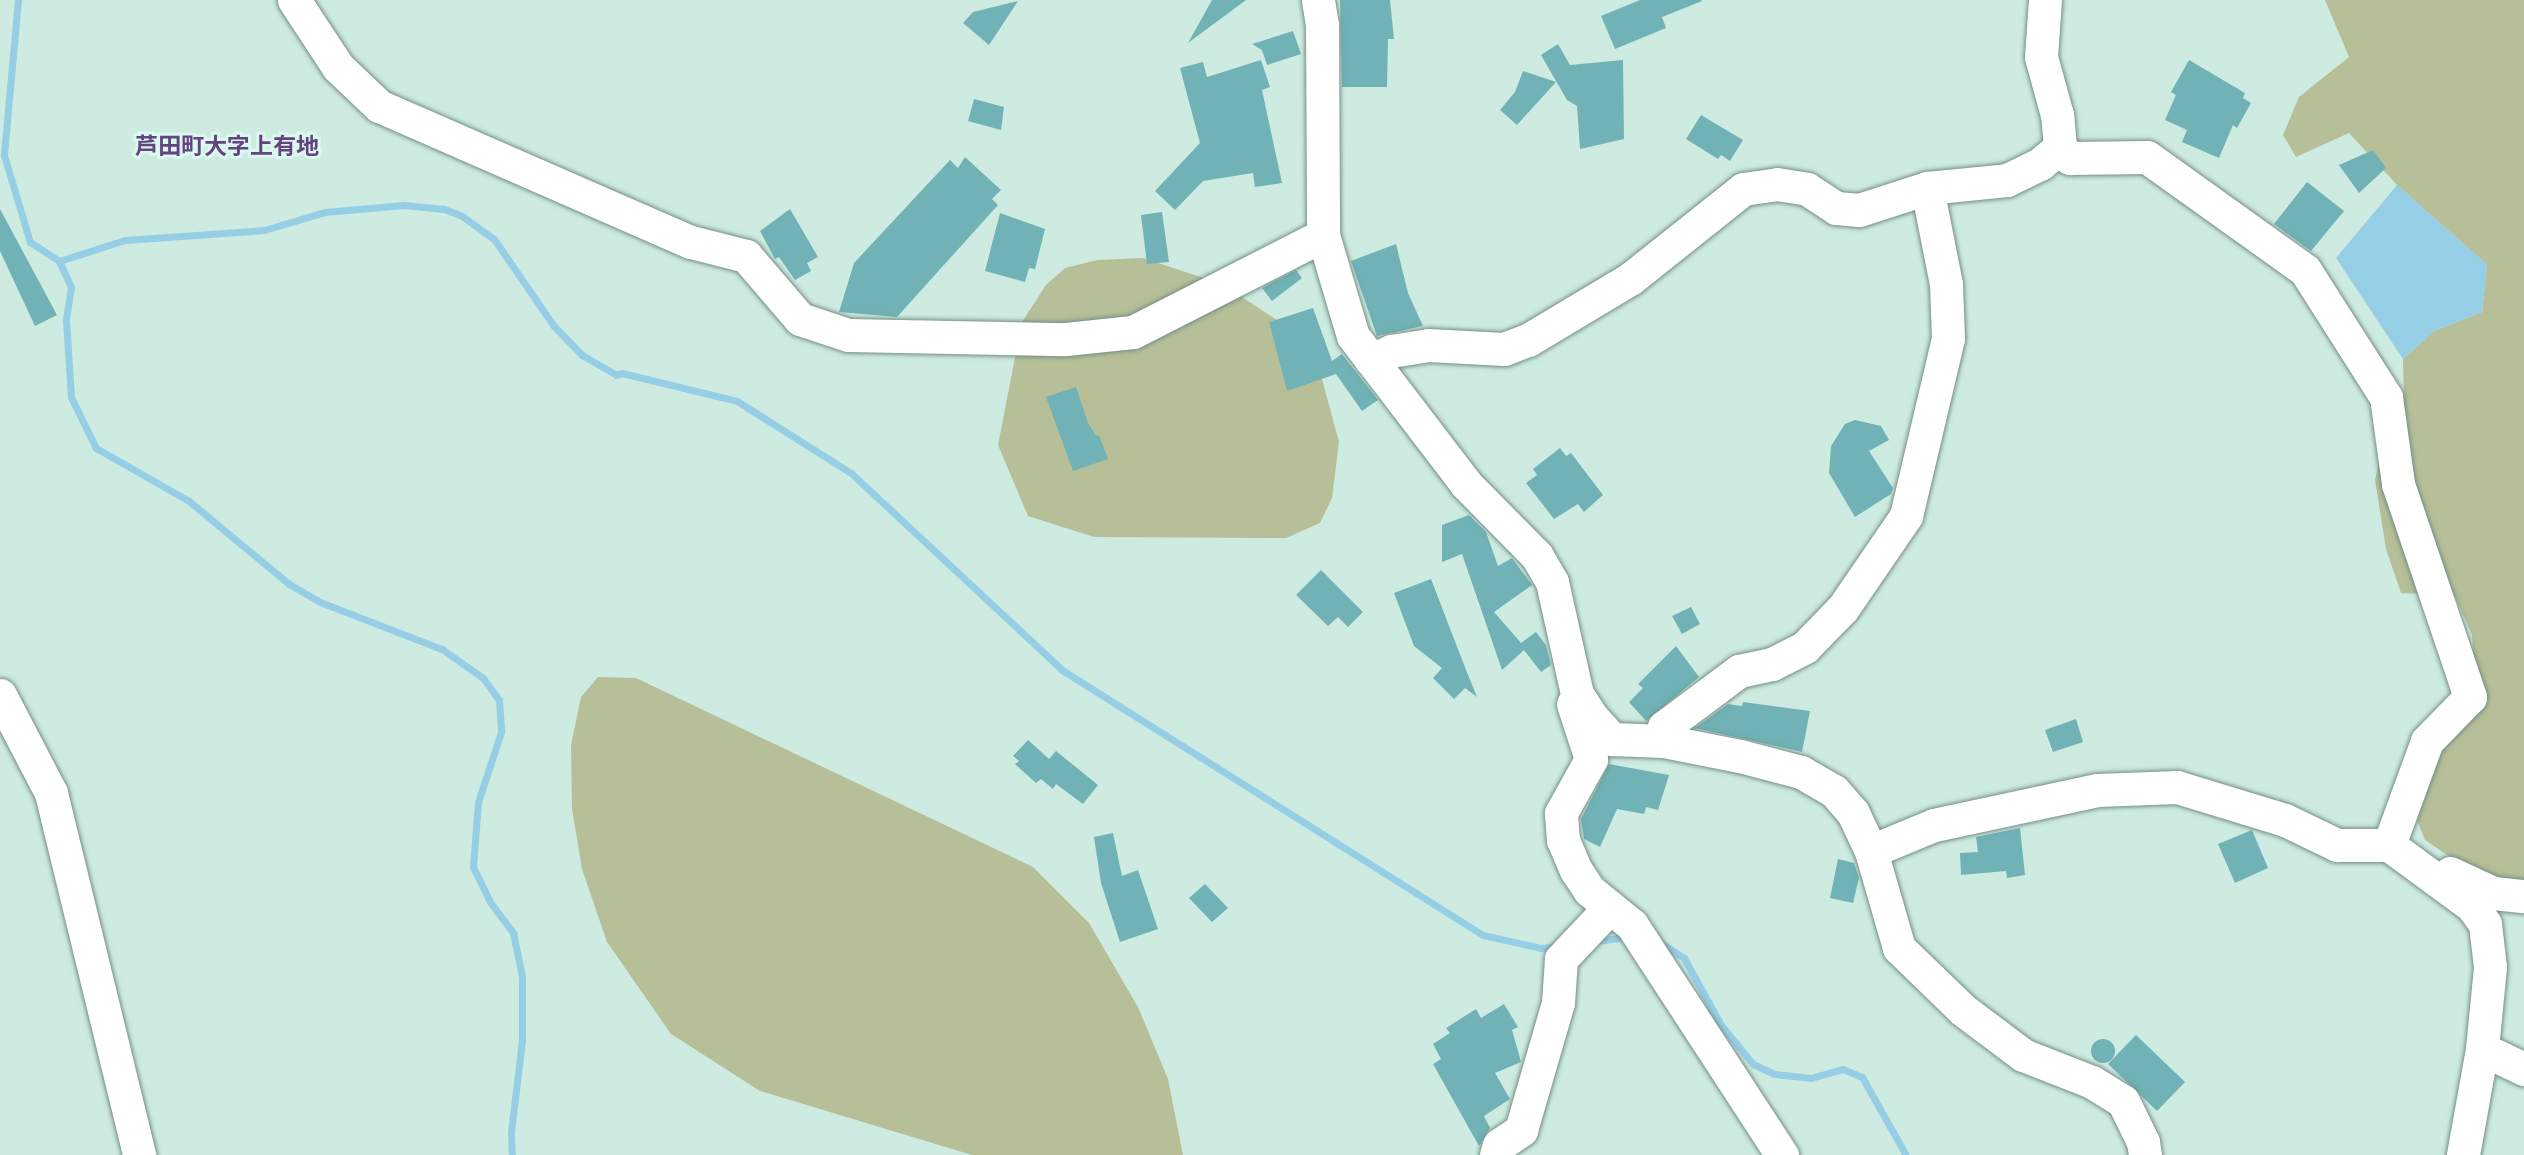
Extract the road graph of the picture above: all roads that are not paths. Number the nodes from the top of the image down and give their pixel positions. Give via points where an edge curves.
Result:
1 (294, 0) edge
2 (1318, 0) edge
3 (2045, 0) edge
4 (2060, 147) junction
5 (1927, 188) junction
6 (1323, 234) junction
7 (1371, 360) junction
8 (1577, 694) junction
9 (0, 695) edge
10 (1664, 741) junction
11 (1871, 851) junction
12 (2398, 852) junction
13 (2524, 896) edge
14 (1610, 907) junction
15 (2482, 1049) junction
16 (2524, 1069) edge
17 (139, 1155) edge
18 (1496, 1155) edge
19 (1782, 1155) edge
20 (2144, 1155) edge
21 (2463, 1155) edge

1 - 6 street via 338,67 379,106 691,242 746,256 800,319 848,335 1066,339 1133,332
2 - 6 street
3 - 4 street via 2041,57 2057,114
4 - 5 street via 2040,164 2007,180
4 - 12 street via 2070,158 2147,157 2305,270 2386,397 2398,484 2470,697 2427,741
5 - 7 street via 1859,210 1836,208 1807,189 1777,184 1743,189 1630,279 1528,340 1504,349 1428,345 1391,351
5 - 10 street via 1946,284 1948,338 1906,516 1843,608 1805,647 1772,664 1739,671 1664,727
6 - 7 street via 1353,336
7 - 8 street via 1466,484 1537,556 1552,582
8 - 10 street via 1612,739
8 - 14 street via 1571,696 1591,759 1561,813 1563,839 1589,890
9 - 17 street via 51,793
10 - 11 street via 1801,772 1834,791 1853,813
11 - 12 street via 1934,825 2097,790 2177,787 2285,820 2337,845
11 - 20 street via 1899,948 1963,1010 2024,1055 2092,1082 2123,1101 2143,1142
12 - 13 street via 2494,893
12 - 15 street via 2472,906 2485,924 2490,967
14 - 18 street via 1561,959 1558,1003 1521,1130 1499,1145
14 - 19 street via 1632,925
15 - 16 street
15 - 21 street

